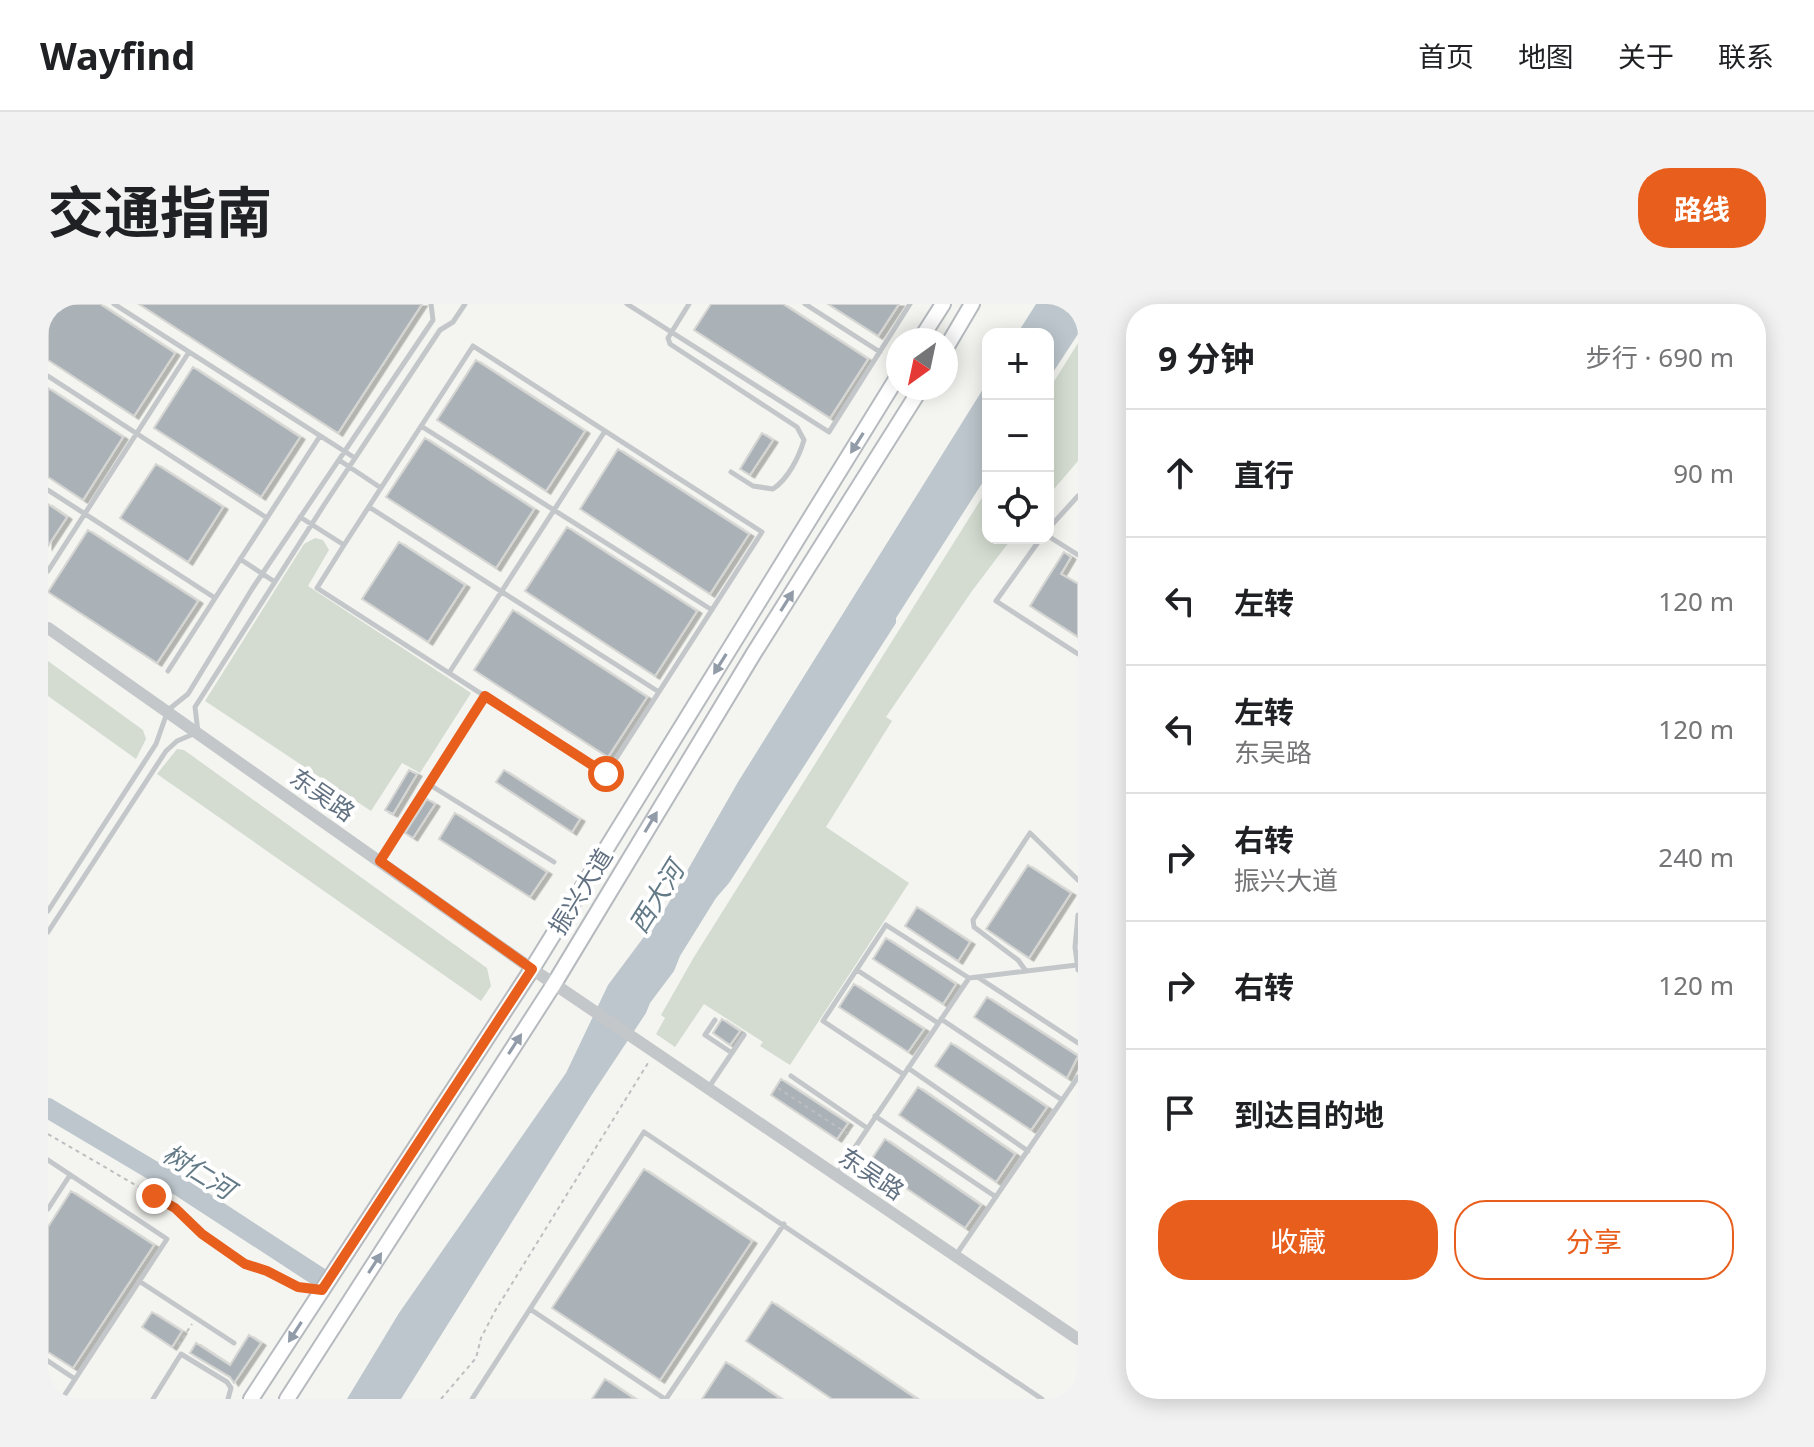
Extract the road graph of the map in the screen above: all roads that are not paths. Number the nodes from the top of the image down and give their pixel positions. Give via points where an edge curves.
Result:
1 (114, 304) edge
2 (431, 304) edge
3 (465, 304) edge
4 (627, 304) edge
5 (689, 304) edge
6 (805, 304) edge
7 (910, 304) edge
8 (943, 304) edge
9 (972, 304) edge
10 (928, 328) edge
11 (958, 328) edge
12 (671, 332) junction
13 (189, 352) junction
14 (880, 352) junction
15 (48, 376) edge
16 (886, 395) edge
17 (913, 400) edge
18 (421, 426) junction
19 (605, 431) junction
20 (136, 433) junction
21 (320, 436) junction
22 (344, 452) junction
23 (355, 458) junction
24 (339, 460) junction
25 (349, 467) junction
26 (731, 472) dead end
27 (381, 488) junction
28 (48, 490) edge
29 (1078, 496) edge
30 (369, 507) junction
31 (554, 510) junction
32 (85, 514) junction
33 (300, 517) junction
34 (267, 518) junction
35 (1054, 522) edge
36 (311, 524) junction
37 (1054, 540) edge
38 (1037, 544) edge
39 (344, 545) junction
40 (1078, 555) edge
41 (240, 559) junction
42 (48, 571) edge
43 (262, 573) junction
44 (275, 582) junction
45 (502, 591) junction
46 (215, 598) junction
47 (712, 610) junction
48 (48, 628) edge
49 (1078, 654) edge
50 (168, 671) dead end
51 (449, 673) junction
52 (659, 692) junction
53 (485, 696) junction
54 (168, 710) junction
55 (198, 732) junction
56 (430, 785) junction
57 (380, 861) junction
58 (554, 862) dead end
59 (1078, 880) edge
60 (48, 911) edge
61 (1078, 920) edge
62 (48, 932) edge
63 (1077, 967) edge
64 (532, 969) junction
65 (857, 970) junction
66 (1026, 971) junction
67 (978, 977) junction
68 (969, 978) junction
69 (554, 984) junction
70 (715, 1020) dead end
71 (939, 1021) junction
72 (744, 1035) dead end
73 (1078, 1043) edge
74 (732, 1053) junction
75 (906, 1071) junction
76 (791, 1076) dead end
77 (1078, 1077) edge
78 (709, 1088) junction
79 (1062, 1100) junction
80 (875, 1116) junction
81 (867, 1128) junction
82 (1028, 1151) junction
83 (48, 1160) edge
84 (70, 1175) junction
85 (836, 1175) junction
86 (996, 1197) junction
87 (48, 1209) edge
88 (784, 1224) junction
89 (955, 1255) junction
90 (139, 1281) junction
91 (530, 1309) junction
92 (1078, 1339) edge
93 (234, 1343) dead end
94 (48, 1361) edge
95 (75, 1379) junction
96 (62, 1399) edge
97 (153, 1399) edge
98 (228, 1399) edge
99 (251, 1399) edge
100 (287, 1399) edge
101 (472, 1399) edge
102 (665, 1399) edge
103 (1042, 1399) edge

1 - 13 lane
2 - 22 lane via 433,320
3 - 23 lane via 440,330
4 - 12 lane
5 - 12 lane
6 - 14 lane
7 - 14 lane
8 - 10 main road
9 - 11 main road
12 - 14 lane via 829,432
12 - 26 lane via 668,338 678,350 802,433 800,453 773,489 753,486
13 - 20 lane
13 - 21 lane
15 - 20 lane
16 -> 64 main road, 振兴大道
69 -> 17 main road, 振兴大道
18 - 19 lane via 473,346
18 - 27 lane
18 - 31 lane
19 - 31 lane
19 - 47 lane via 762,532
20 - 32 lane
20 - 34 lane
21 - 22 lane
21 - 34 lane
22 - 23 lane
22 - 24 lane
23 - 25 lane
24 - 25 lane
24 - 33 lane
25 - 27 lane
25 - 36 lane
27 - 30 lane
28 - 32 lane
29 - 35 lane
30 - 39 lane
30 - 45 lane
31 - 45 lane
31 - 47 lane
32 - 42 lane
32 - 46 lane
33 - 36 lane
33 - 43 lane
34 - 41 lane
36 - 39 lane
36 - 44 lane
37 - 40 lane
38 - 49 lane via 996,601
39 - 51 lane via 317,588
41 - 43 lane
41 - 46 lane
43 - 44 lane
43 - 54 lane via 188,694
44 - 55 lane via 195,707
45 - 51 lane
45 - 52 lane
46 - 50 lane
47 - 52 lane
48 - 54 street, 东吴路
51 - 53 lane
52 - 53 lane via 606,774
53 - 56 lane
54 - 55 street, 东吴路
54 - 60 lane via 156,744
55 - 57 street, 东吴路
55 - 62 lane via 166,751
56 - 57 lane
56 - 58 lane
57 - 64 street, 东吴路
59 - 66 lane via 1030,833 973,920 974,927
61 - 63 lane
63 - 66 lane
64 - 69 street, 东吴路
64 -> 99 main road, 振兴大道
65 - 68 lane via 886,925
65 - 71 lane
65 - 75 lane via 823,1021
66 - 67 lane
67 - 68 lane
67 - 73 lane
68 - 71 lane
69 - 78 street, 东吴路
100 -> 69 main road, 振兴大道
70 - 74 lane via 705,1035
71 - 75 lane
71 - 79 lane
72 - 74 lane
74 - 78 lane
75 - 80 lane
75 - 82 lane
76 - 81 lane
77 - 79 lane
78 - 85 street, 东吴路
79 - 82 lane
80 - 81 lane
80 - 86 lane
81 - 85 lane
82 - 86 lane
83 - 84 lane
84 - 87 lane
84 - 90 lane via 167,1239
85 - 89 street, 东吴路
86 - 89 lane
88 - 91 lane via 644,1132
88 - 102 lane
88 - 103 lane
89 - 92 street, 东吴路
90 - 93 lane
90 - 95 lane
91 - 101 lane
91 - 102 lane
94 - 95 lane
95 - 96 lane
97 - 98 lane via 181,1354 227,1382

